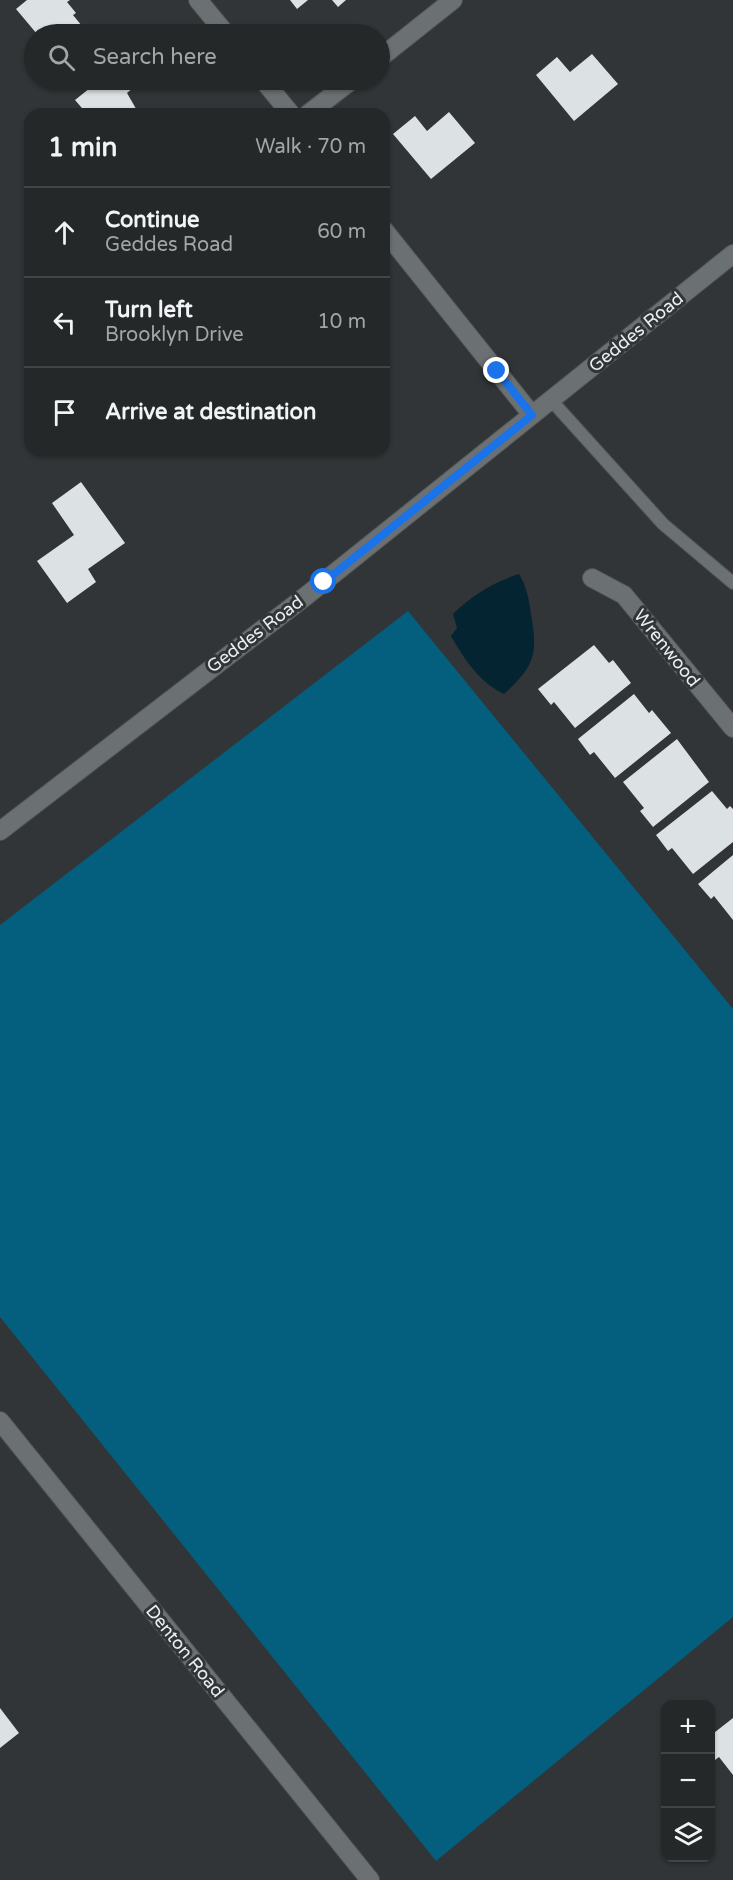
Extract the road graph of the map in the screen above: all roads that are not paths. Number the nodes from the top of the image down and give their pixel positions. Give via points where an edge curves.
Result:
1 (198, 0) edge
2 (453, 0) edge
3 (218, 24) edge
4 (390, 50) edge
5 (271, 90) edge
6 (339, 90) edge
7 (286, 108) edge
8 (316, 108) edge
9 (390, 238) edge
10 (733, 254) edge
11 (551, 400) junction
12 (532, 415) junction
13 (592, 578) dead end
14 (733, 583) edge
15 (733, 728) edge
16 (0, 831) edge
17 (0, 1421) edge
18 (370, 1880) edge

1 - 3 street
2 - 4 street
5 - 7 street
6 - 8 street
9 - 12 street
10 - 11 street, Geddes Road
11 - 12 street, Geddes Road
11 - 14 lane via 663,524
12 - 16 street, Geddes Road via 306,596
13 - 15 street, Wrenwood via 624,595
17 - 18 street, Denton Road

